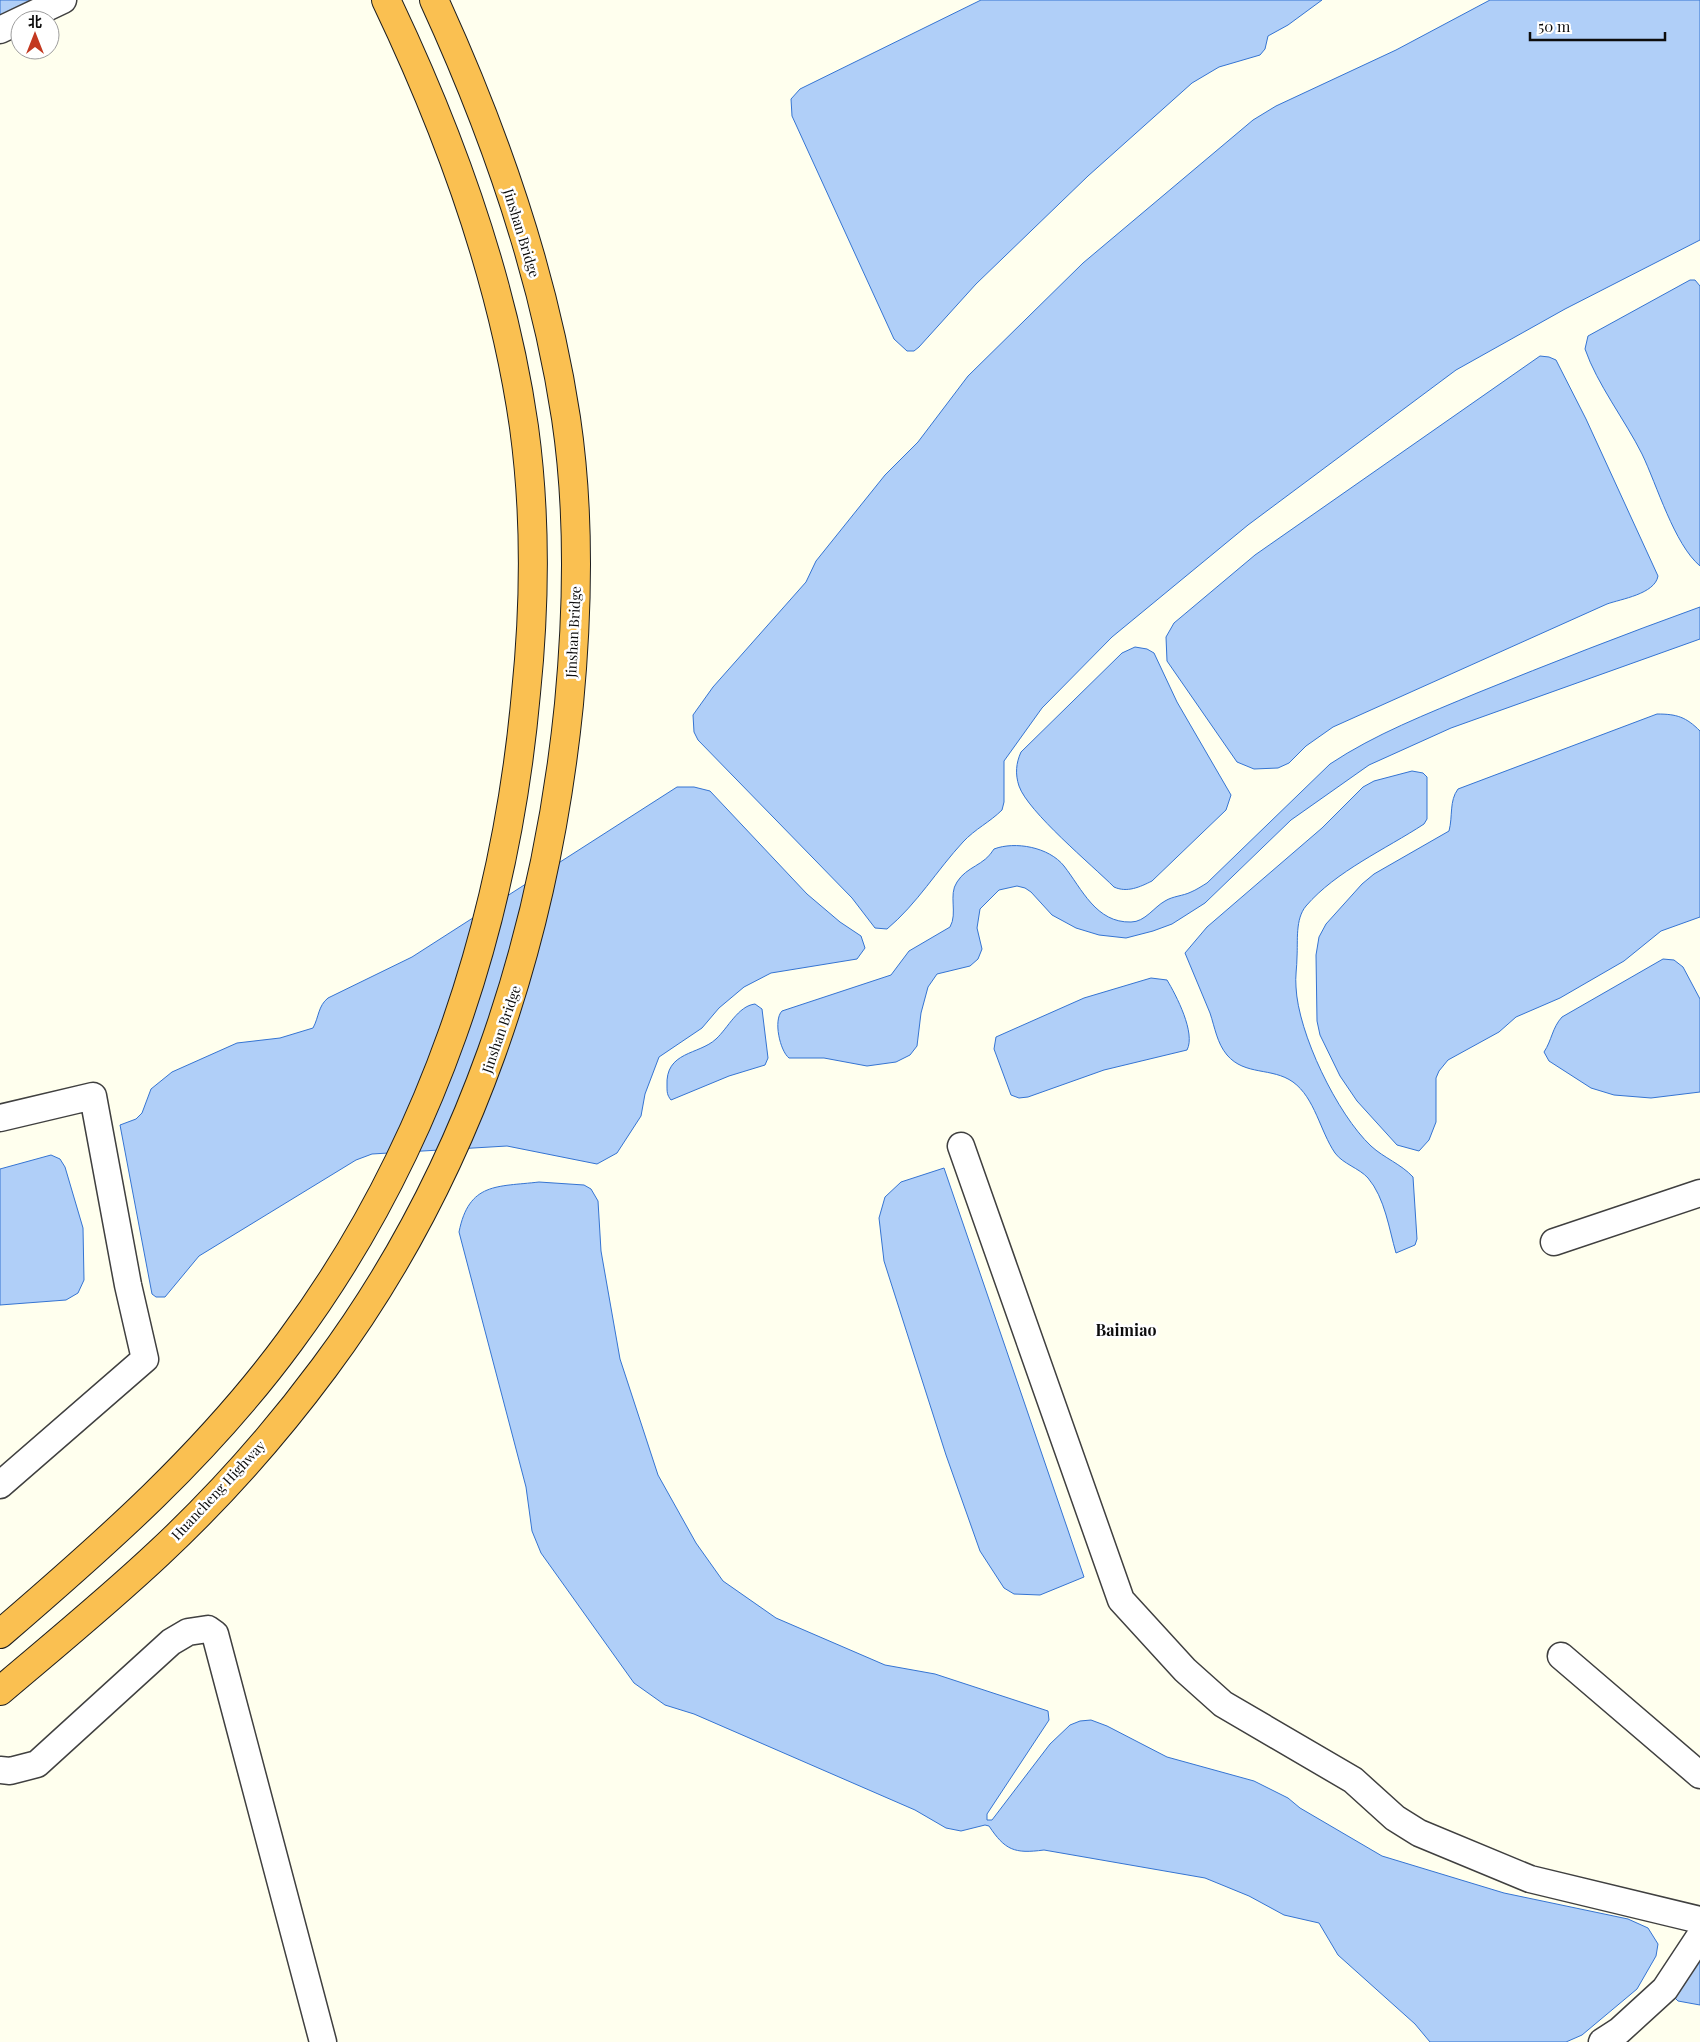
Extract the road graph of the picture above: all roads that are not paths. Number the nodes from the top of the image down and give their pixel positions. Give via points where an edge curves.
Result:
1 (63, 0) edge
2 (386, 0) edge
3 (434, 0) edge
4 (0, 30) edge
5 (0, 1118) edge
6 (961, 1146) dead end
7 (1700, 1193) edge
8 (1554, 1242) dead end
9 (398, 1255) joint
10 (0, 1485) edge
11 (0, 1634) edge
12 (1561, 1656) dead end
13 (0, 1691) edge
14 (0, 1770) edge
15 (1700, 1775) edge
16 (1700, 1920) edge
17 (1700, 1936) edge
18 (324, 2042) edge
19 (1602, 2042) edge

1 - 4 street
2 - 11 highway via 442,130 467,199 503,321 515,374 528,467 533,545 524,720 495,892 458,1024 436,1080 396,1167 360,1234 294,1337 215,1432 130,1521
3 - 9 highway, Jinshan Bridge via 508,185 545,311 571,462 576,608 558,795 524,955 484,1079 435,1186
5 - 10 street via 93,1096 145,1359
6 - 16 street via 1121,1600 1185,1670 1223,1704 1353,1780 1395,1818 1419,1833 1530,1879
7 - 8 street
9 - 13 highway, Huancheng Highway via 323,1370 248,1461 160,1553
12 - 15 street
14 - 18 street via 17,1770 37,1764 171,1642 195,1630 208,1629 215,1634
17 - 19 street via 1664,1989 1619,2031

